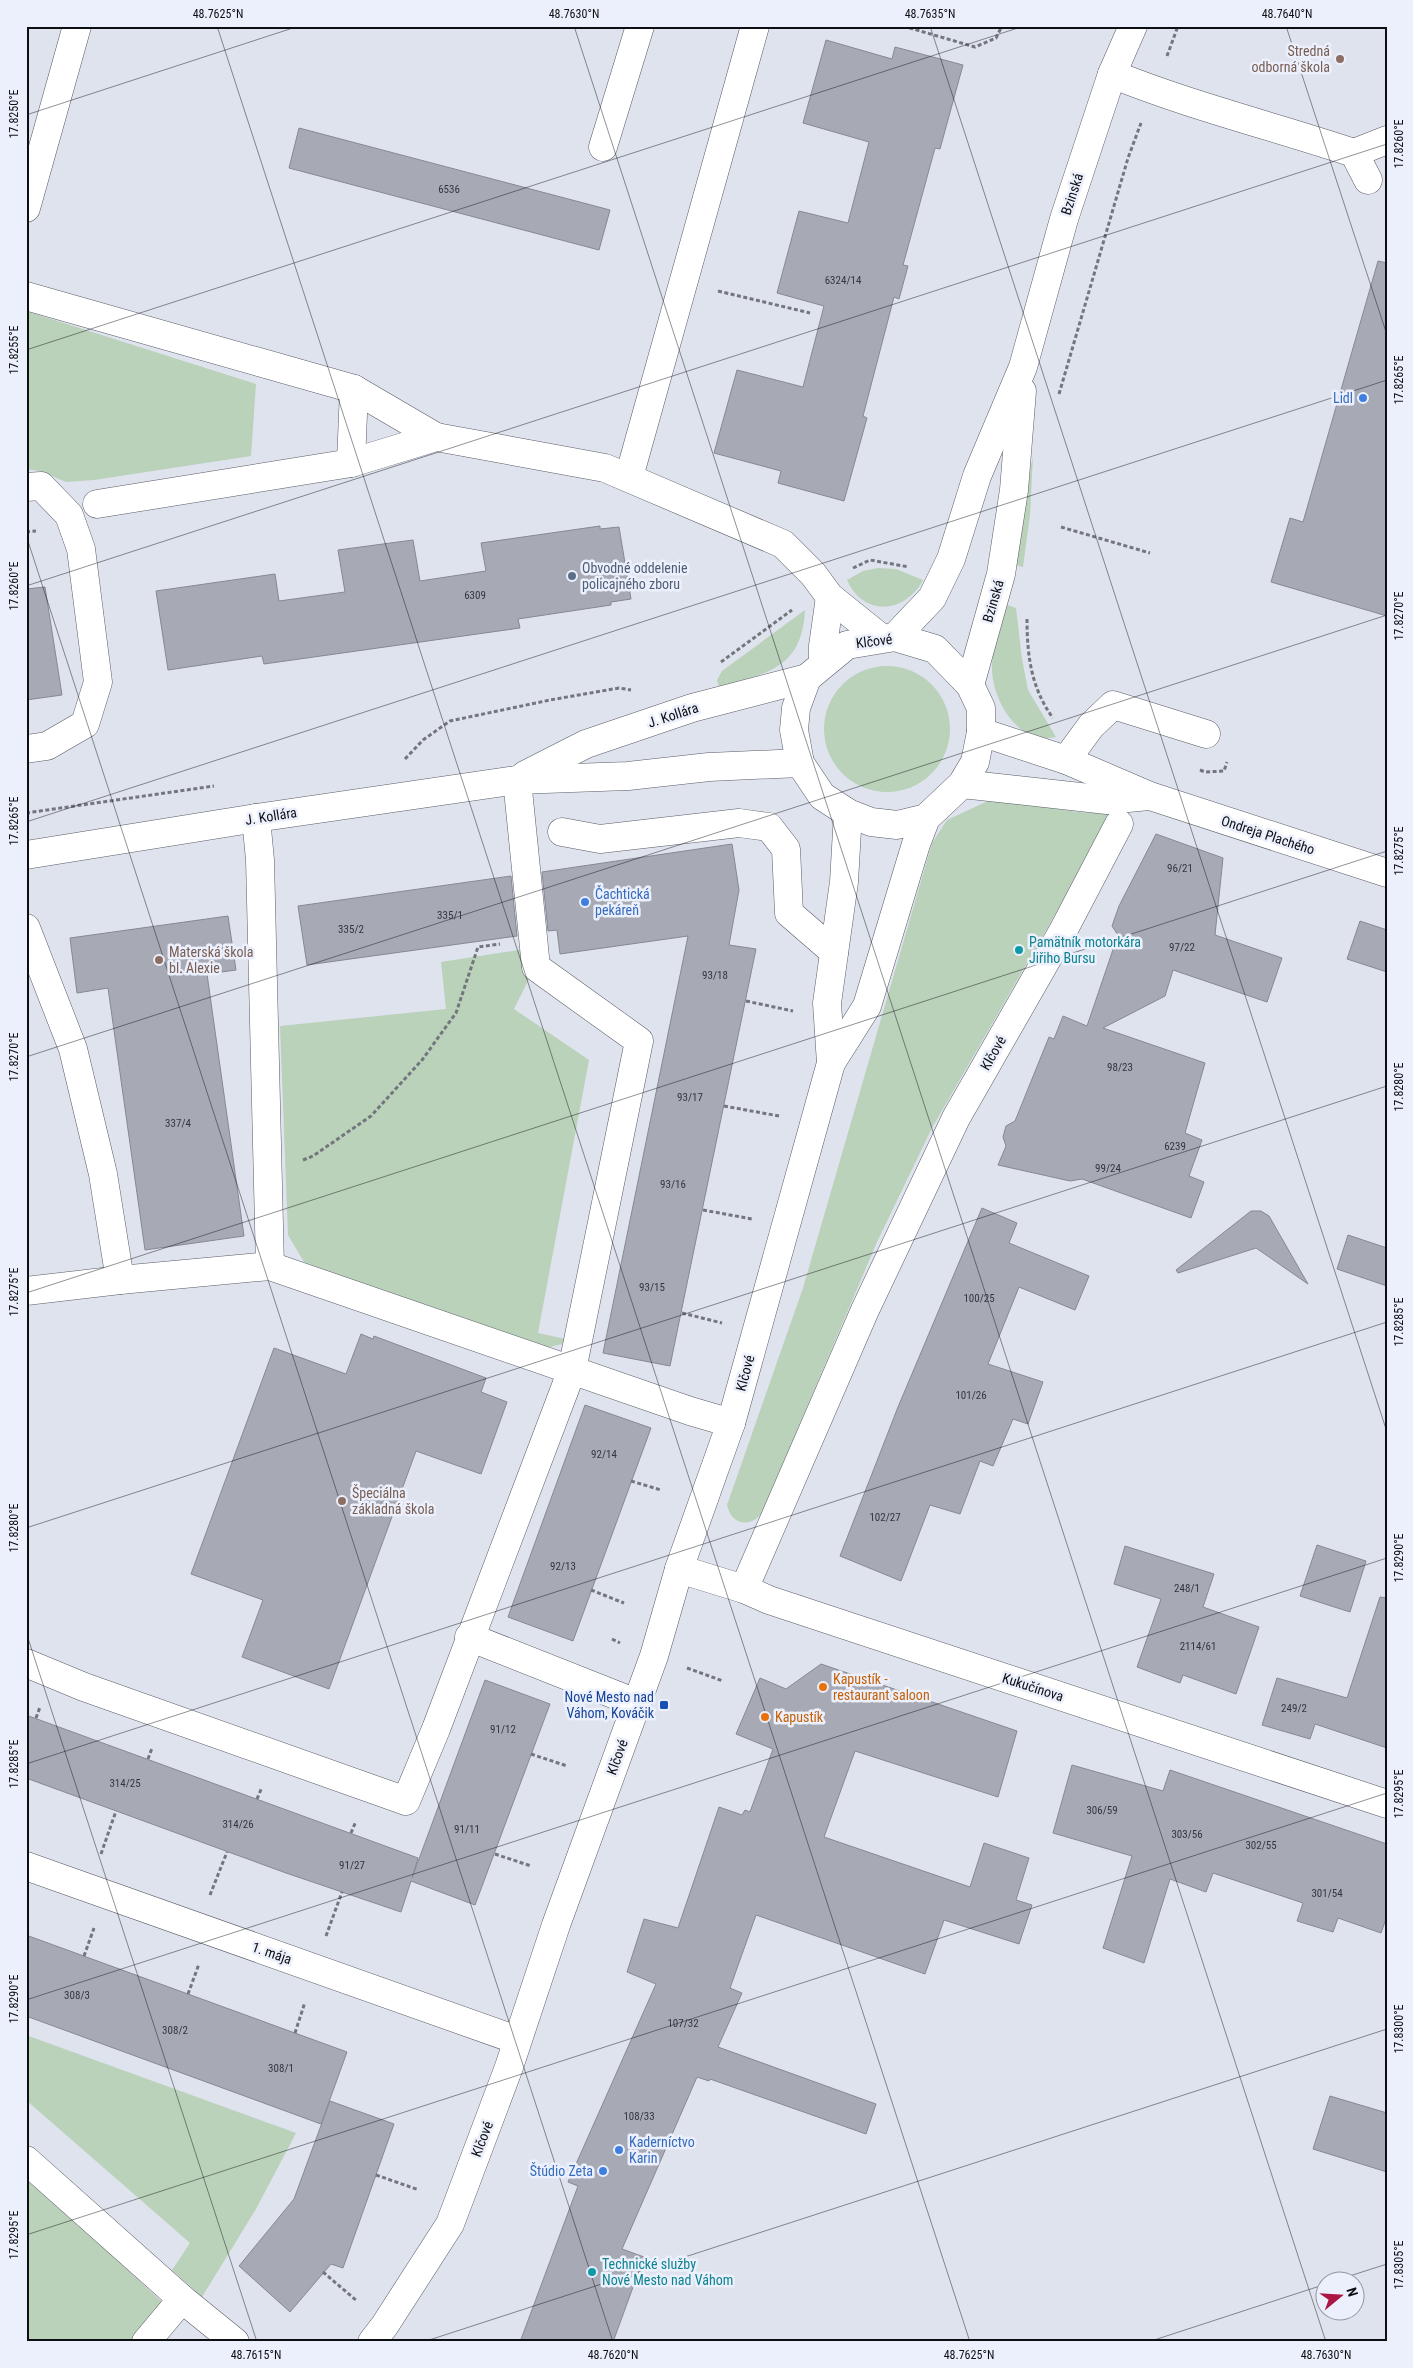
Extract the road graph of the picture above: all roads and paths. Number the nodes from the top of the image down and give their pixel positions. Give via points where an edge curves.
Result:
1 (77, 26) edge
2 (640, 26) edge
3 (755, 26) edge
4 (903, 26) edge
5 (1002, 26) edge
6 (1133, 26) edge
7 (1178, 26) edge
8 (1112, 74) junction
9 (1153, 91) junction
10 (1387, 140) edge
11 (603, 147) dead end
12 (1354, 153) junction
13 (1368, 180) dead end
14 (26, 208) edge
15 (683, 282) junction
16 (26, 296) edge
17 (810, 313) dead end
18 (1024, 367) junction
19 (354, 389) junction
20 (1057, 400) dead end
21 (436, 437) junction
22 (352, 463) junction
23 (629, 476) junction
24 (26, 487) edge
25 (97, 504) dead end
26 (1061, 527) dead end
27 (1150, 553) dead end
28 (826, 592) junction
29 (1027, 610) dead end
30 (888, 638) junction
31 (713, 668) dead end
32 (815, 671) junction
33 (970, 685) junction
34 (638, 691) dead end
35 (981, 732) junction
36 (1206, 734) dead end
37 (26, 749) edge
38 (1073, 751) junction
39 (402, 761) dead end
40 (800, 763) junction
41 (517, 780) junction
42 (962, 784) junction
43 (220, 785) dead end
44 (1150, 796) junction
45 (26, 813) edge
46 (848, 813) junction
47 (256, 818) junction
48 (926, 818) junction
49 (1119, 824) dead end
50 (562, 832) dead end
51 (26, 855) edge
52 (1387, 873) edge
53 (26, 928) edge
54 (533, 939) junction
55 (834, 952) junction
56 (746, 1001) dead end
57 (803, 1013) dead end
58 (830, 1063) junction
59 (724, 1106) dead end
60 (782, 1117) dead end
61 (268, 1174) junction
62 (703, 1210) dead end
63 (755, 1220) dead end
64 (270, 1266) junction
65 (120, 1280) junction
66 (26, 1292) edge
67 (682, 1313) dead end
68 (723, 1323) dead end
69 (572, 1370) junction
70 (731, 1423) junction
71 (631, 1481) dead end
72 (661, 1490) dead end
73 (679, 1569) junction
74 (744, 1589) junction
75 (591, 1590) dead end
76 (624, 1603) dead end
77 (469, 1637) junction
78 (26, 1664) edge
79 (636, 1704) junction
80 (532, 1754) dead end
81 (567, 1766) dead end
82 (1387, 1804) edge
83 (116, 1811) dead end
84 (227, 1852) dead end
85 (495, 1854) dead end
86 (100, 1856) dead end
87 (26, 1866) edge
88 (531, 1866) dead end
89 (342, 1892) dead end
90 (207, 1903) dead end
91 (97, 1921) dead end
92 (324, 1944) dead end
93 (84, 1956) dead end
94 (201, 1959) dead end
95 (188, 1994) dead end
96 (307, 1997) dead end
97 (295, 2033) dead end
98 (517, 2040) junction
99 (26, 2160) edge
100 (376, 2175) dead end
101 (419, 2190) dead end
102 (324, 2272) dead end
103 (182, 2299) junction
104 (358, 2302) dead end
105 (146, 2342) edge
106 (235, 2342) edge
107 (372, 2342) edge

1 - 14 street
2 - 11 street
3 - 15 street
4 - 5 path via 975,48 996,38
6 - 8 street, Bzinská
7 - 9 path
8 - 9 street
8 - 18 street, Bzinská via 1064,219
9 - 12 street
9 - 20 path via 1128,158
10 - 12 street
12 - 13 street
15 - 17 path
15 - 23 street
16 - 19 street
18 - 30 street, Bzinská via 977,476 950,559 932,598
18 - 33 street, Bzinská via 1014,490 1001,574
19 - 21 street
19 - 22 street
21 - 22 street
21 - 23 street via 605,468
22 - 25 street
23 - 28 street via 783,544
24 - 37 street via 41,486 70,514 80,549 98,682 85,724 47,746
26 - 27 path
28 - 30 street
28 - 31 path
28 - 32 street via 823,646
29 - 38 path via 1027,648 1038,690
30 - 32 street, Klčové via 846,645
30 - 33 street, Klčové via 935,649
32 - 40 street, Klčové via 796,708 794,730
32 - 41 street, J. Kollára via 586,744
33 - 35 street, Klčové via 981,708
34 - 39 path via 619,688 450,721 423,740
35 - 38 street, Ondreja Plachého
35 - 42 street, Klčové via 975,762
36 - 38 street via 1113,705 1091,726
38 - 44 street, Ondreja Plachého
40 - 41 street, J. Kollára via 709,767 628,776
40 - 46 street, Klčové via 822,796
41 - 47 street, J. Kollára
41 - 54 street
42 - 44 street, Ondreja Plachého via 1107,800
42 - 48 street, Klčové
43 - 45 path
44 - 52 street, Ondreja Plachého
46 - 48 street, Klčové via 871,822 897,825
46 - 55 street, Klčové via 844,882
47 - 51 street, J. Kollára
47 - 61 street via 260,860
48 - 58 street, Klčové via 867,1006
49 - 74 street, Klčové via 1063,931 956,1118 865,1310
50 - 55 street via 600,839 738,823 769,827 786,849 789,913
53 - 65 street via 73,1048 103,1174
54 - 61 path via 478,947 456,1013 422,1060 371,1116 313,1156
54 - 69 street via 536,967 639,1041
55 - 58 street, Klčové via 828,1003
56 - 57 path
58 - 70 street, Klčové
59 - 60 path
61 - 64 street
62 - 63 path
64 - 65 street
64 - 69 street
65 - 66 street
67 - 68 path
69 - 70 street
69 - 77 street
70 - 73 street, Klčové
71 - 72 path
73 - 74 street, Kukučínova
73 - 79 street, Klčové via 654,1656
74 - 82 street, Kukučínova via 769,1600
75 - 76 path
77 - 78 street via 406,1801
77 - 79 street
79 - 98 street, Klčové
80 - 81 path
83 - 86 path
84 - 90 path
85 - 88 path
87 - 98 street, 1. mája
89 - 92 path
91 - 93 path
94 - 95 path
96 - 97 path
98 - 107 street, Klčové via 450,2224
99 - 103 street
100 - 101 path
102 - 104 path
103 - 105 street
103 - 106 street

